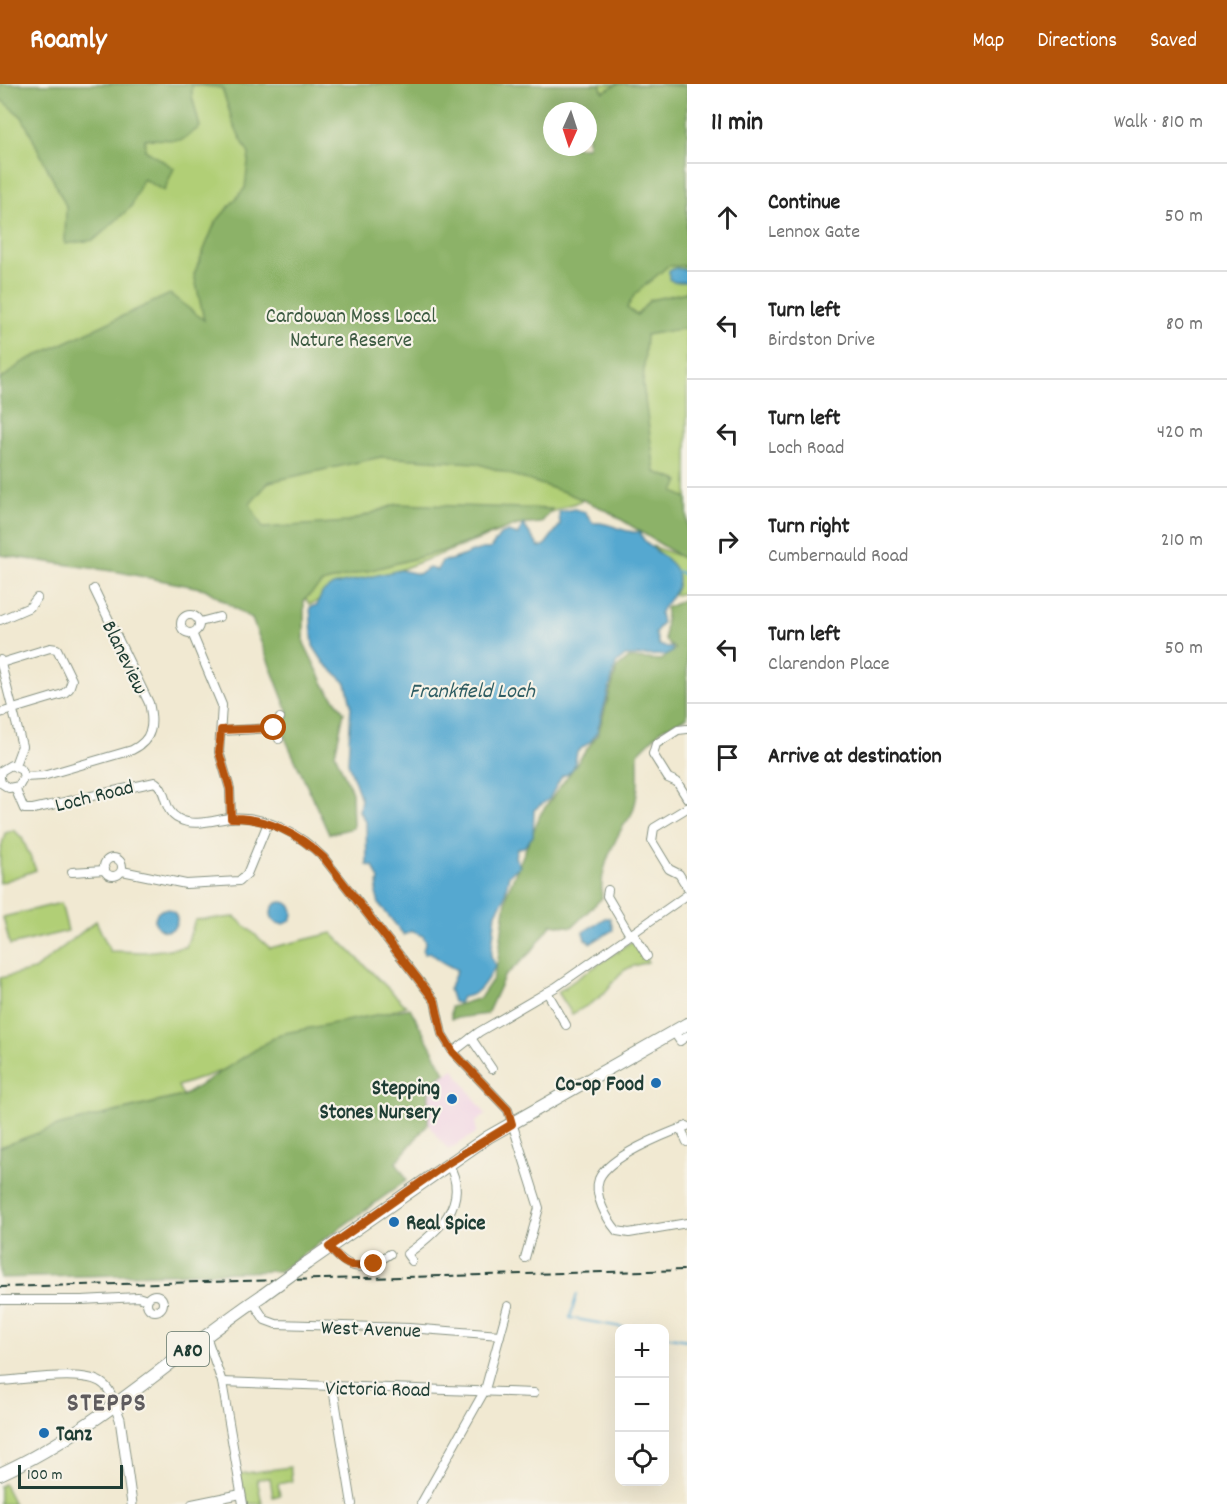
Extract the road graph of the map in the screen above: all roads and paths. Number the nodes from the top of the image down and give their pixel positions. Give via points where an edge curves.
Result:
1 (94, 589) dead end
2 (38, 598) dead end
3 (219, 617) dead end
4 (0, 620) edge
5 (200, 622) junction
6 (192, 633) junction
7 (0, 659) edge
8 (13, 709) junction
9 (0, 712) edge
10 (280, 718) dead end
11 (274, 728) junction
12 (687, 729) edge
13 (221, 730) junction
14 (279, 739) dead end
15 (15, 765) junction
16 (0, 777) edge
17 (24, 777) junction
18 (15, 788) junction
19 (687, 798) edge
20 (687, 808) edge
21 (231, 818) junction
22 (268, 823) junction
23 (105, 870) junction
24 (122, 871) junction
25 (72, 872) dead end
26 (687, 887) edge
27 (608, 890) dead end
28 (687, 895) edge
29 (632, 934) junction
30 (647, 956) dead end
31 (547, 992) junction
32 (687, 1024) edge
33 (566, 1026) dead end
34 (674, 1032) junction
35 (687, 1036) edge
36 (471, 1038) junction
37 (453, 1052) junction
38 (492, 1069) dead end
39 (512, 1124) junction
40 (684, 1127) edge
41 (687, 1143) edge
42 (448, 1163) junction
43 (687, 1223) edge
44 (329, 1247) junction
45 (390, 1254) dead end
46 (525, 1258) dead end
47 (412, 1261) dead end
48 (258, 1299) junction
49 (0, 1300) edge
50 (147, 1300) dead end
51 (508, 1306) dead end
52 (500, 1335) junction
53 (206, 1336) junction
54 (0, 1381) edge
55 (222, 1382) junction
56 (333, 1388) junction
57 (485, 1390) junction
58 (534, 1393) dead end
59 (114, 1404) junction
60 (0, 1474) edge
61 (241, 1494) junction
62 (132, 1504) edge
63 (192, 1504) edge
64 (243, 1504) edge
65 (352, 1504) edge
66 (421, 1504) edge

1 - 17 street, Blaneview via 149,703 150,735 144,744 132,750 43,776
2 - 4 street via 30,607
3 - 5 street
5 - 6 street
5 - 6 street via 191,614 183,618 182,627
6 - 13 street via 222,705
7 - 8 street
7 - 8 street via 57,649 72,680 63,694
8 - 9 street
8 - 15 street via 22,746
10 - 11 street
11 - 13 street
11 - 14 street
12 - 19 street via 678,730 656,744 653,754
13 - 21 street via 219,752 230,789
15 - 16 street via 6,766
15 - 17 street
16 - 18 street via 5,787
17 - 18 street
18 - 21 street, Loch Road via 24,809 33,809 155,782 160,785 171,813 180,820
20 - 26 street via 654,828 652,841 669,870 679,874
21 - 22 street, Loch Road
22 - 24 street via 247,874 239,881 186,884
22 - 37 street, Loch Road via 308,842 324,858 435,1001 442,1034
23 - 24 street via 114,876
23 - 24 street via 106,862 114,858 121,863
23 - 25 street
27 - 29 street via 607,896
28 - 29 street
29 - 30 street
29 - 31 street
31 - 33 street
31 - 36 street
32 - 34 main road, A80
34 - 35 street via 680,1041
34 - 39 main road, A80
36 - 37 street
36 - 38 street
37 - 39 street, Loch Road via 508,1110
39 - 42 main road, A80
39 - 46 street, Loch Road via 539,1208
40 - 41 street
40 - 43 street via 607,1167 598,1191 608,1220 617,1231 629,1233
42 - 44 main road, A80
42 - 47 street via 455,1185 448,1218 436,1234 407,1254
44 - 45 street via 352,1267 374,1264
44 - 48 main road, A80, bridge
48 - 52 street, West Avenue via 265,1320 276,1324
48 - 53 main road, A80
49 - 50 street
51 - 52 street
52 - 57 street
53 - 55 street
53 - 59 main road, A80
54 - 59 street via 84,1376 102,1382
55 - 56 street, Victoria Road
55 - 61 street
56 - 57 street, Victoria Road
56 - 65 street
57 - 58 street, Victoria Road
57 - 66 street
59 - 60 main road, A80 via 76,1432
59 - 62 street via 120,1419
61 - 63 street
61 - 64 street

